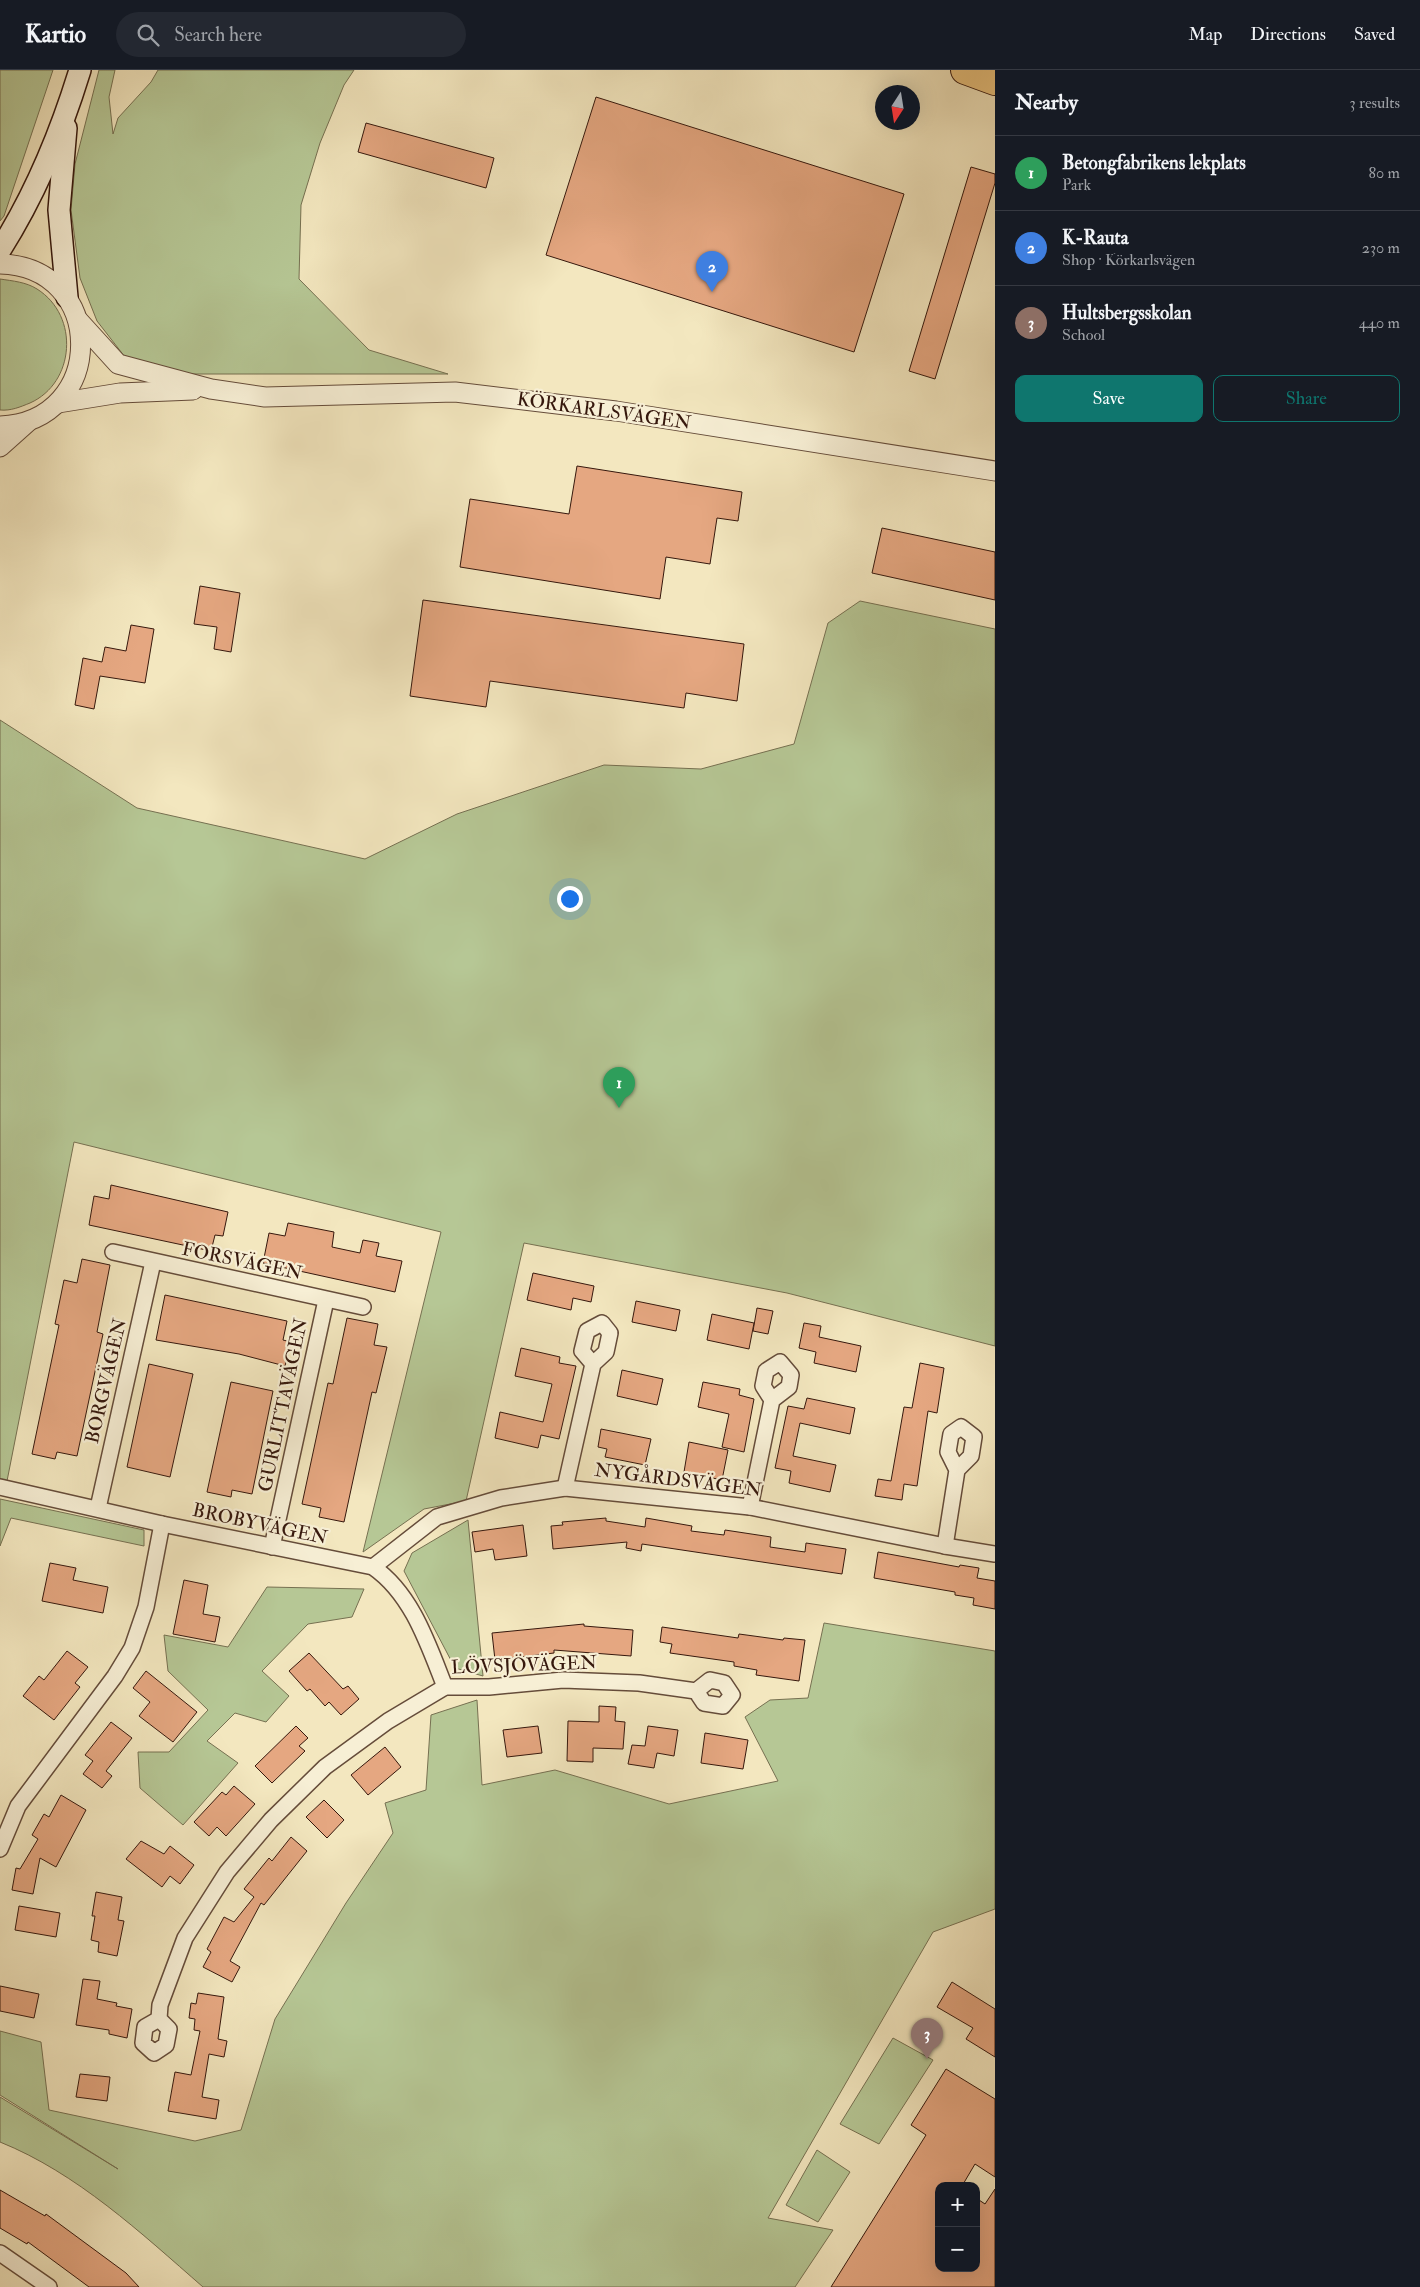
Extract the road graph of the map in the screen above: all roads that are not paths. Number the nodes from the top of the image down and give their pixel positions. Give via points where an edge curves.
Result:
1 (80, 70) edge
2 (965, 70) edge
3 (995, 80) edge
4 (67, 113) junction
5 (0, 250) edge
6 (0, 264) edge
7 (67, 297) junction
8 (78, 320) junction
9 (211, 389) junction
10 (58, 403) junction
11 (28, 422) junction
12 (0, 426) edge
13 (0, 447) edge
14 (995, 471) edge
15 (113, 1252) dead end
16 (153, 1262) junction
17 (326, 1300) junction
18 (363, 1307) dead end
19 (593, 1364) dead end
20 (772, 1400) dead end
21 (957, 1470) dead end
22 (0, 1487) edge
23 (565, 1488) junction
24 (98, 1508) junction
25 (750, 1508) junction
26 (162, 1524) junction
27 (945, 1546) junction
28 (272, 1547) junction
29 (995, 1554) edge
30 (373, 1567) junction
31 (444, 1687) junction
32 (696, 1691) dead end
33 (0, 1849) edge
34 (159, 2019) dead end
35 (0, 2253) edge
36 (49, 2287) edge

1 - 4 main road
2 - 3 highway
4 - 5 main road via 18,221
4 - 7 main road via 59,210
6 - 7 street via 33,270
7 - 8 street
8 - 9 street, KÖRKARLSVÄGEN via 118,364
8 - 10 street via 82,342 80,364 72,386
9 - 10 street, KÖRKARLSVÄGEN via 120,393
9 - 14 street, KÖRKARLSVÄGEN via 265,397 455,392 616,411
10 - 11 street
11 - 12 street
11 - 13 street
15 - 16 street, FORSVÄGEN
16 - 17 street, FORSVÄGEN
16 - 24 street, BORGVÄGEN
17 - 18 street, FORSVÄGEN
17 - 28 street, GURLITTAVÄGEN
19 - 23 street
20 - 25 street
21 - 27 street
22 - 24 street, BROBYVÄGEN
23 - 25 street, NYGÅRDSVÄGEN
23 - 30 street, NYGÅRDSVÄGEN via 501,1498 437,1517
24 - 26 street, BROBYVÄGEN
25 - 27 street, NYGÅRDSVÄGEN
26 - 28 street, BROBYVÄGEN
26 - 33 street via 146,1607 132,1648 116,1676 18,1806
27 - 29 street, NYGÅRDSVÄGEN
28 - 30 street, BROBYVÄGEN
30 - 31 street, BROBYVÄGEN via 389,1578 415,1616
31 - 32 street, LÖVSJÖVÄGEN via 489,1687 563,1680 639,1683
31 - 34 street, LÖVSJÖVÄGEN via 388,1721 325,1767 271,1820 227,1872 185,1938 160,2005
35 - 36 street

